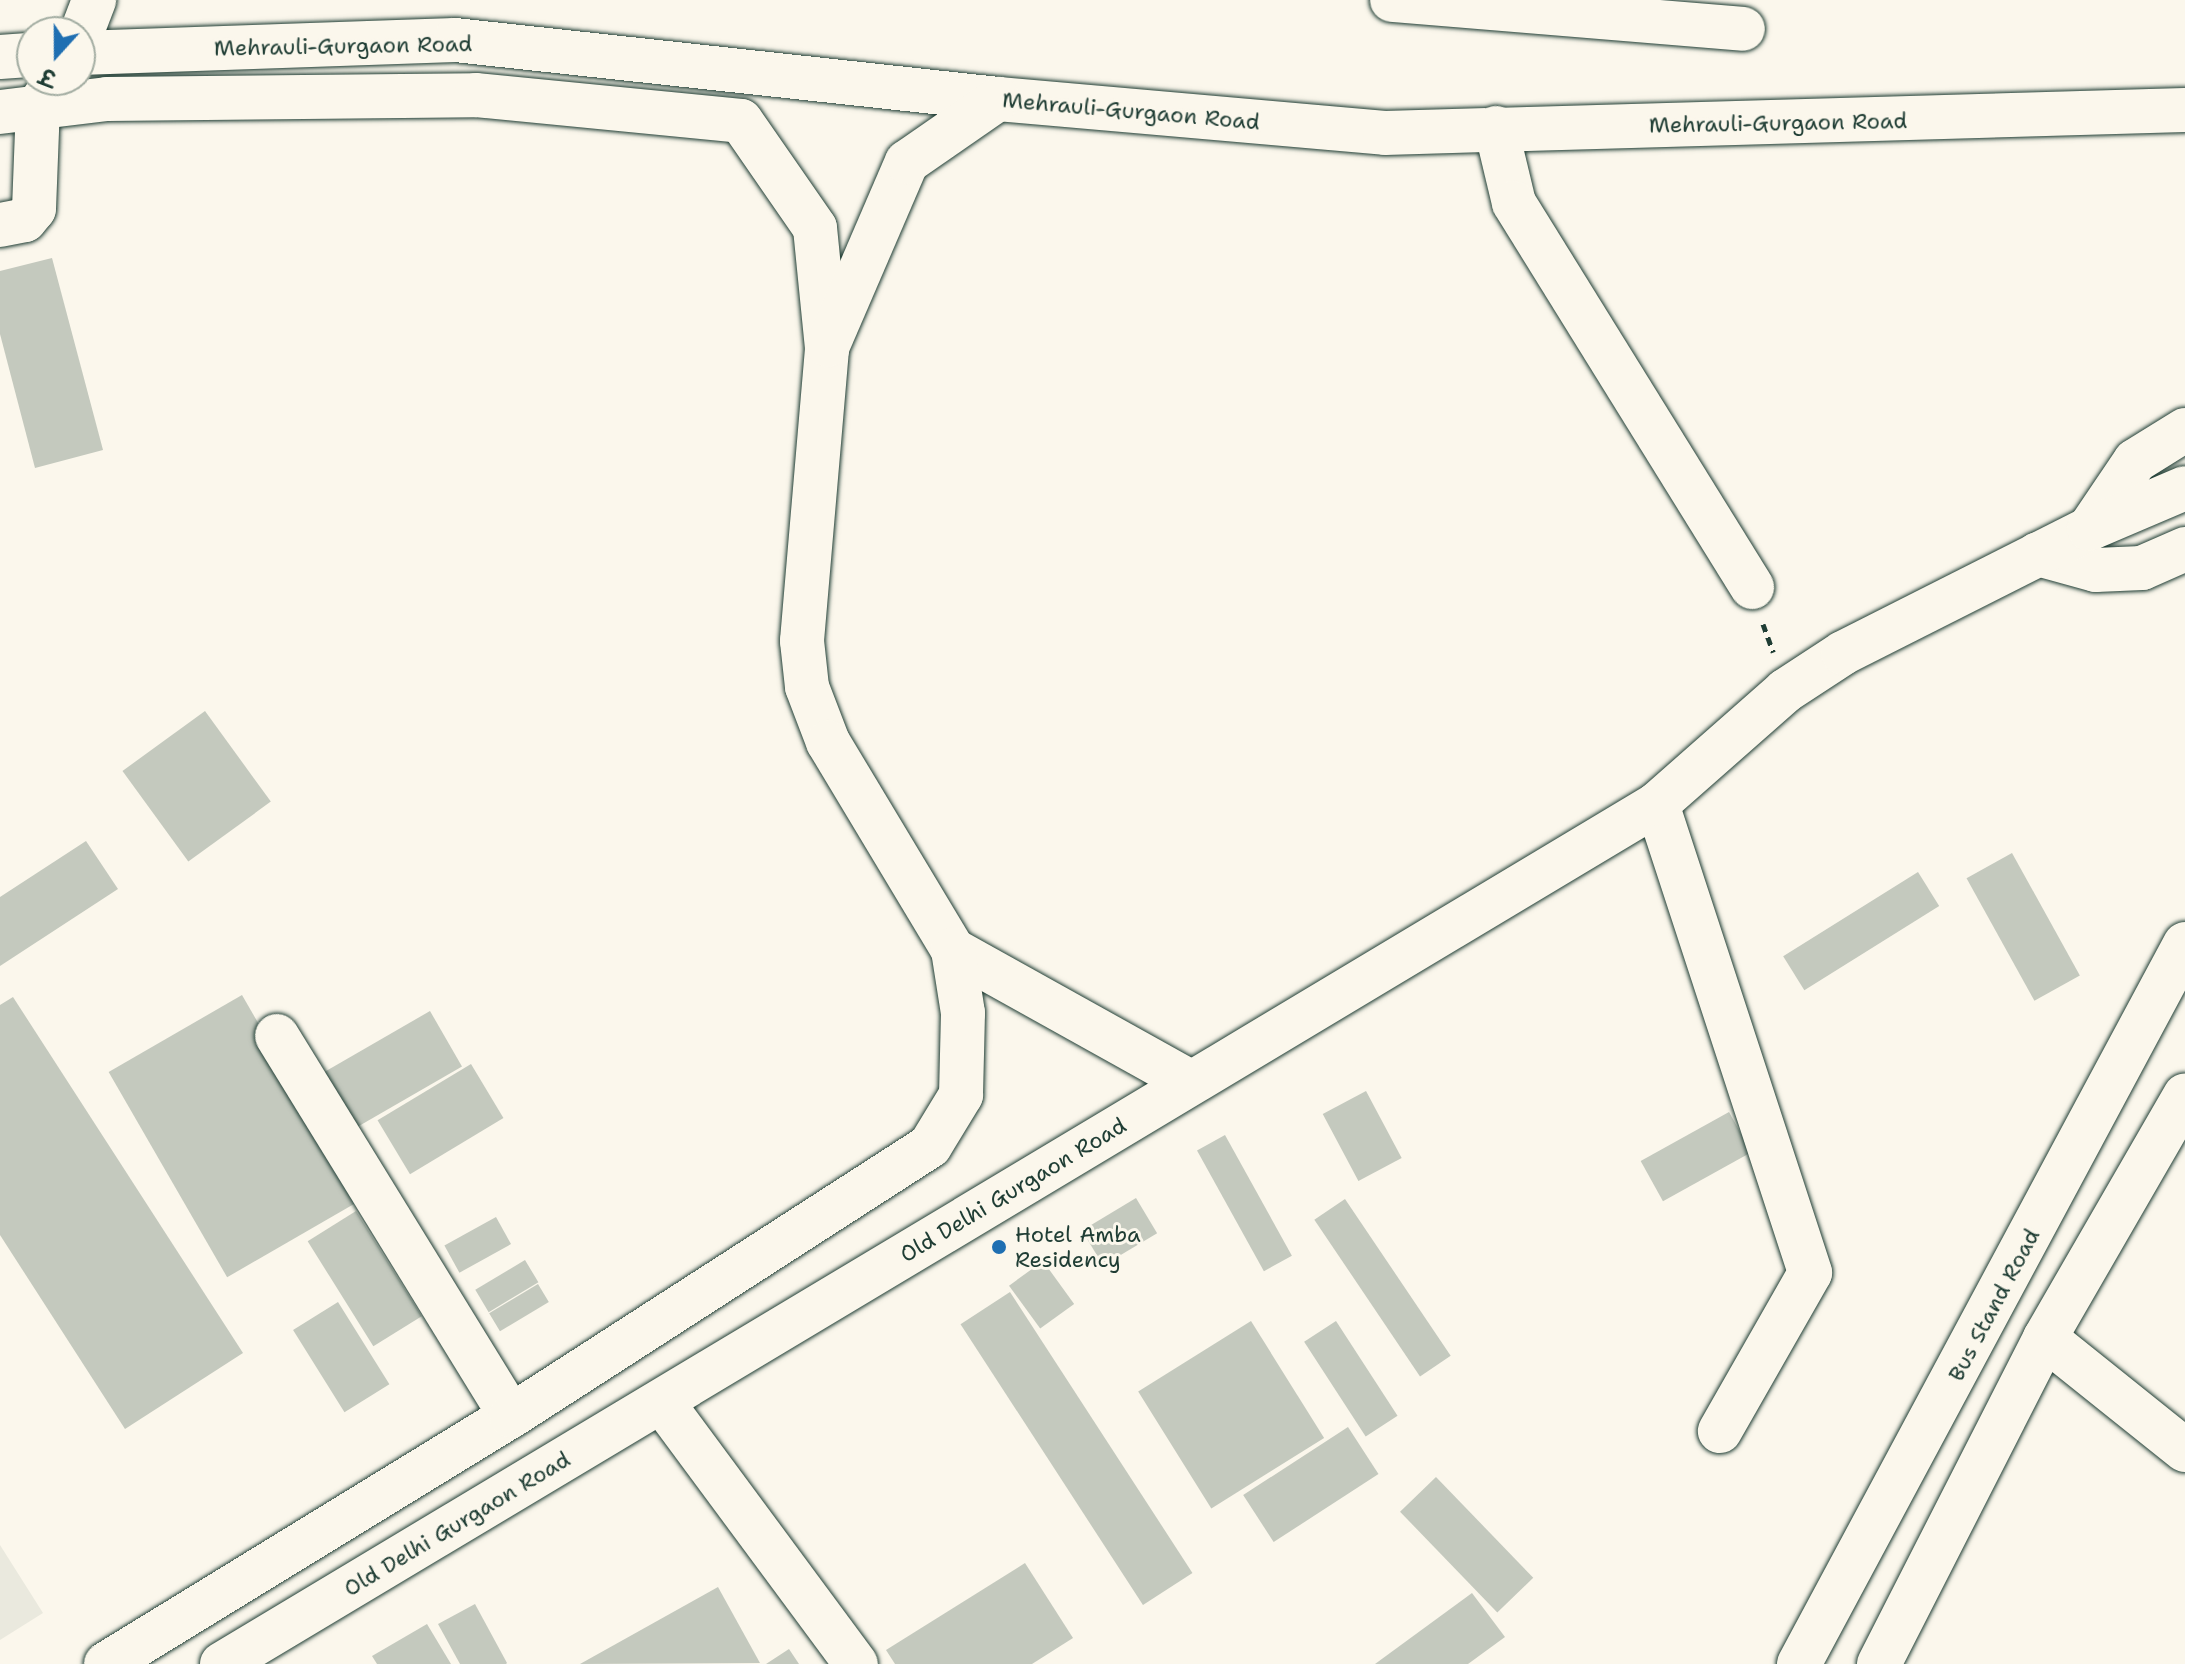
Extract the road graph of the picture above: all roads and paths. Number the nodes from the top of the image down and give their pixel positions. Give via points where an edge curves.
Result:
1 (1392, 0) edge
2 (1743, 29) dead end
3 (96, 52) edge
4 (998, 99) junction
5 (31, 100) edge
6 (2185, 110) edge
7 (1496, 128) junction
8 (0, 225) edge
9 (827, 349) junction
10 (2185, 430) edge
11 (2185, 488) edge
12 (2089, 529) junction
13 (2185, 549) edge
14 (2038, 554) junction
15 (1752, 587) joint
16 (1785, 691) junction
17 (1657, 804) junction
18 (2185, 944) edge
19 (953, 950) junction
20 (277, 1036) dead end
21 (1190, 1082) junction
22 (2184, 1099) edge
23 (2045, 1338) junction
24 (662, 1402) junction
25 (511, 1416) junction
26 (1720, 1431) dead end
27 (465, 1445) junction
28 (2185, 1450) edge
29 (497, 1500) junction
30 (106, 1664) edge
31 (222, 1664) edge
32 (856, 1664) edge
33 (1799, 1664) edge
34 (1879, 1664) edge

1 - 2 main road
3 - 4 main road, Mehrauli-Gurgaon Road via 455,40
4 - 7 main road, Mehrauli-Gurgaon Road via 1385,133
4 - 9 main road via 907,162
5 - 8 main road via 34,209 25,220
5 - 9 main road via 476,95 741,121 815,228
6 - 7 main road, Mehrauli-Gurgaon Road
7 - 15 main road via 1514,203
9 - 19 main road via 802,641 807,687 828,742
10 - 12 main road via 2135,461
11 - 12 main road, Old Delhi Gurgaon Road
12 - 14 main road, Old Delhi Gurgaon Road
13 - 14 main road via 2142,568 2096,570
14 - 16 main road, Old Delhi Gurgaon Road via 1843,653
15 - 16 path
16 - 17 main road, Old Delhi Gurgaon Road
17 - 21 main road, Old Delhi Gurgaon Road
17 - 26 main road via 1810,1273
18 - 33 main road, Bus Stand Road
19 - 21 main road
19 - 25 main road via 963,1013 961,1095 930,1146
20 - 25 main road
21 - 24 main road, Old Delhi Gurgaon Road
22 - 23 main road
23 - 28 main road
23 - 34 main road
24 - 29 main road, Old Delhi Gurgaon Road
24 - 32 main road
25 - 27 main road
27 - 29 main road
27 - 30 main road
29 - 31 main road, Old Delhi Gurgaon Road

